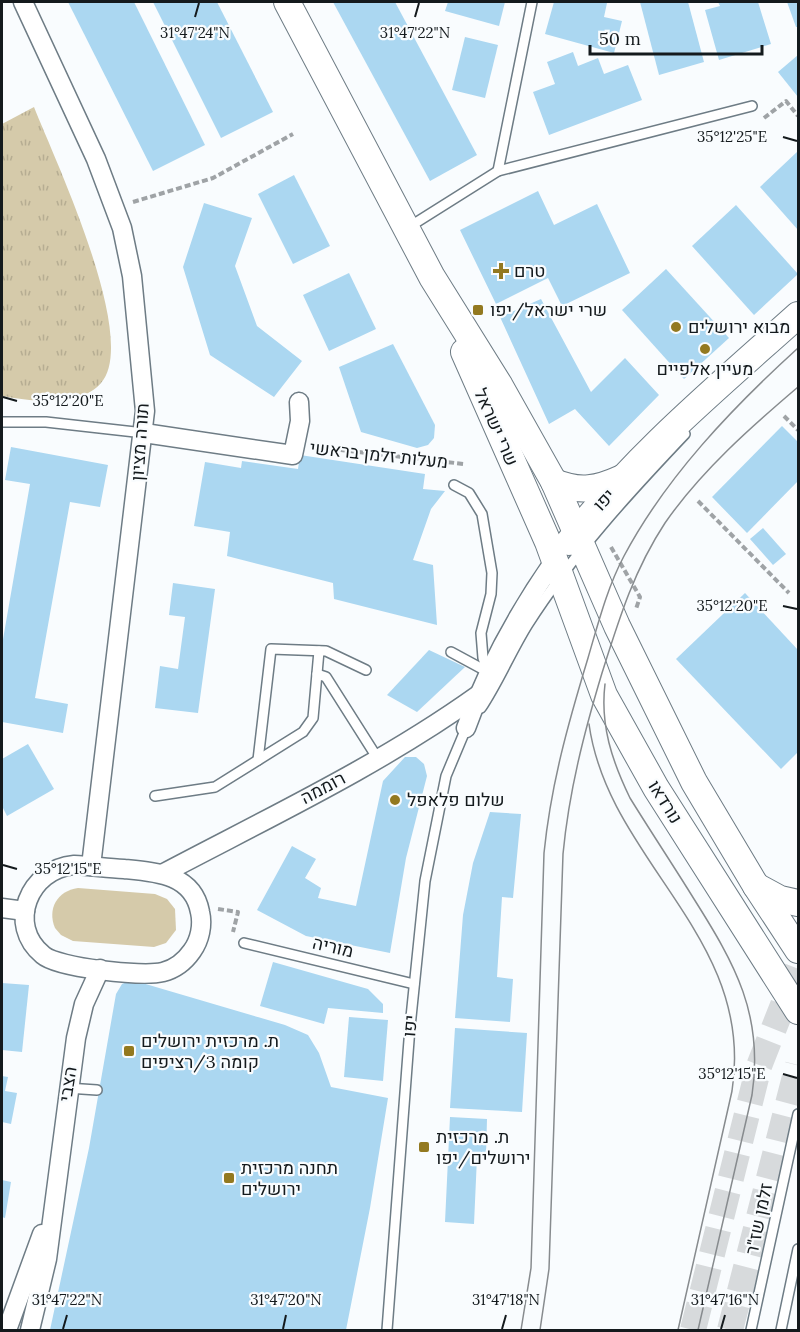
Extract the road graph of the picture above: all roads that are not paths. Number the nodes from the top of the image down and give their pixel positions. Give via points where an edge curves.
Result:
1 (23, 2) edge
2 (287, 2) edge
3 (532, 2) edge
4 (752, 106) dead end
5 (498, 171) junction
6 (407, 228) junction
7 (432, 277) junction
8 (798, 315) edge
9 (798, 329) edge
10 (733, 388) dead end
11 (299, 402) dead end
12 (2, 422) edge
13 (691, 428) dead end
14 (144, 432) junction
15 (625, 477) junction
16 (554, 482) junction
17 (454, 485) dead end
18 (580, 540) junction
19 (558, 569) junction
20 (319, 651) junction
21 (450, 652) dead end
22 (366, 670) dead end
23 (488, 672) junction
24 (317, 674) junction
25 (478, 695) junction
26 (466, 728) junction
27 (378, 759) junction
28 (258, 760) junction
29 (155, 796) dead end
30 (91, 867) junction
31 (164, 873) junction
32 (756, 886) junction
33 (798, 903) edge
34 (2, 908) edge
35 (25, 911) junction
36 (244, 943) dead end
37 (798, 950) edge
38 (100, 969) junction
39 (414, 984) junction
40 (798, 1011) edge
41 (67, 1088) junction
42 (97, 1090) dead end
43 (798, 1114) edge
44 (53, 1204) junction
45 (798, 1249) edge
46 (7, 1330) edge
47 (30, 1330) edge
48 (387, 1330) edge
49 (751, 1330) edge
50 (781, 1330) edge

1 - 14 street, תורה מציון via 122,228 132,276
2 - 6 street, שרי ישראל
3 - 5 lane
4 - 5 lane
5 - 6 lane
6 - 7 street, שרי ישראל
7 - 16 street, שרי ישראל
7 - 19 street, שרי ישראל
8 - 15 street, יפו
9 - 10 lane
11 - 14 street, מעלות זלמן בראשי via 300,421 293,455
12 - 14 lane via 46,422
13 - 18 lane, יפו
14 - 30 street, תורה מציון
15 - 16 street via 591,490 571,489
15 - 18 street, יפו
16 - 18 street, שרי ישראל
17 - 23 lane via 470,493 483,513 492,573 481,633
18 - 19 street, יפו
18 - 32 street, נורדאו via 616,626 667,729
19 - 23 street, יפו via 522,610
19 - 26 lane, יפו via 488,697
19 - 40 street, נורדאו via 609,706 656,788
20 - 22 lane
20 - 24 lane
20 - 28 lane via 271,648
21 - 23 lane
23 - 25 street, יפו
24 - 27 lane via 326,677
24 - 28 lane via 313,718 303,732
25 - 26 street, יפו
25 - 27 street, רוממה
26 - 39 lane, יפו via 439,804 425,881
27 - 31 street, רוממה
28 - 29 lane via 215,787
30 - 31 street
30 - 35 street via 67,866 47,874 32,890
31 - 38 street via 183,883 196,899 201,926 196,946 182,962 163,972
32 - 33 street
32 - 37 street, נורדאו
34 - 35 street
35 - 38 street via 27,933 44,957 64,965
36 - 39 lane, מוריה
38 - 41 street, הצבי via 84,1004
39 - 48 lane, יפו
41 - 42 lane
41 - 44 street, הצבי
43 - 49 lane, זלמן שז"ר
44 - 46 street, הצבי
44 - 47 street, הצבי via 47,1260
45 - 50 lane

